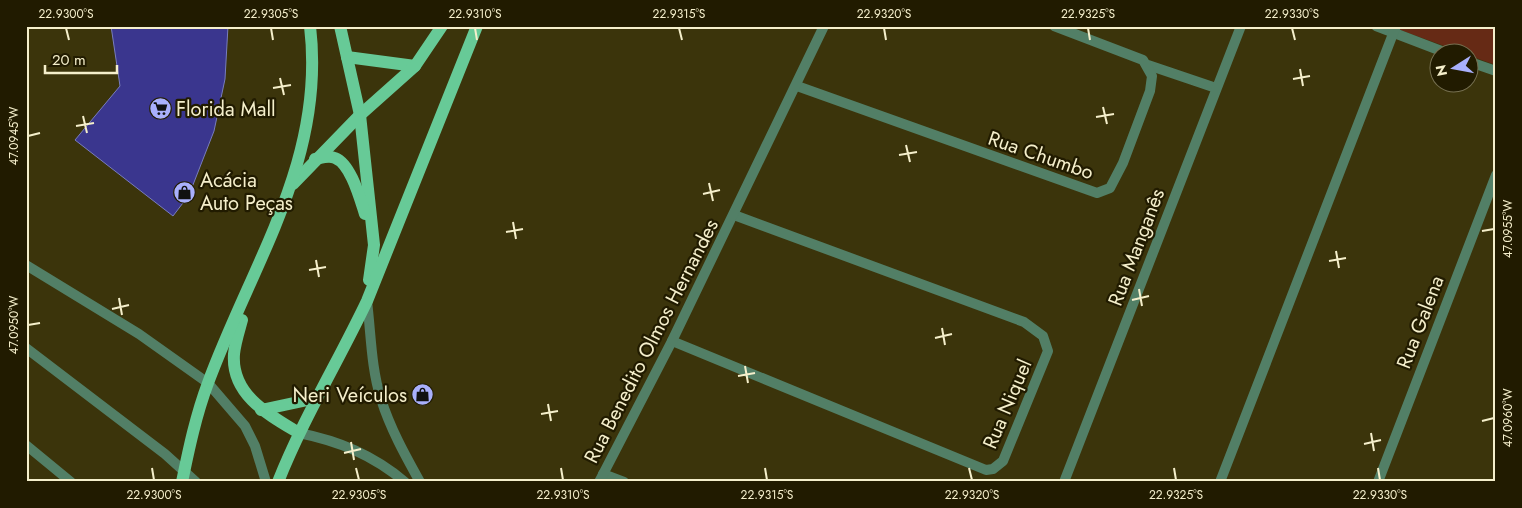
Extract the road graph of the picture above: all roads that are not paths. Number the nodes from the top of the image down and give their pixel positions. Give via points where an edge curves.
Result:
1 (310, 26) edge
2 (340, 26) edge
3 (442, 26) edge
4 (477, 26) edge
5 (824, 26) edge
6 (1054, 26) edge
7 (1241, 26) edge
8 (1376, 26) edge
9 (1395, 30) edge
10 (1430, 46) edge
11 (347, 57) junction
12 (1148, 65) junction
13 (1480, 65) edge
14 (415, 66) junction
15 (1496, 71) edge
16 (797, 86) junction
17 (1216, 88) junction
18 (360, 115) junction
19 (314, 159) junction
20 (1496, 175) edge
21 (291, 186) junction
22 (734, 215) junction
23 (374, 245) junction
24 (26, 265) edge
25 (248, 291) junction
26 (366, 301) junction
27 (672, 341) junction
28 (26, 348) edge
29 (208, 383) junction
30 (317, 398) junction
31 (261, 410) junction
32 (299, 433) junction
33 (26, 445) edge
34 (601, 478) edge
35 (71, 482) edge
36 (182, 482) edge
37 (196, 482) edge
38 (266, 482) edge
39 (278, 482) edge
40 (405, 482) edge
41 (420, 482) edge
42 (624, 482) edge
43 (1064, 482) edge
44 (1220, 482) edge
45 (1378, 482) edge

1 - 21 main road via 313,78 309,119
2 - 11 main road
3 - 14 main road
4 - 26 main road
5 - 16 street, Rua Benedito Olmos Hernandes
6 - 12 street via 1143,60
7 - 17 street, Rua Manganês
8 - 9 street
9 - 10 street
9 - 44 street
11 - 14 main road
11 - 18 main road
12 - 16 street, Rua Chumbo via 1152,76 1150,91 1123,163 1110,188 1097,193
12 - 17 street
13 - 15 street
14 - 18 main road
16 - 22 street, Rua Benedito Olmos Hernandes
17 - 43 street, Rua Manganês
18 - 19 main road
18 - 23 main road
19 - 21 main road
19 - 23 main road via 336,158 343,164 359,196
20 - 45 street, Rua Galena
21 - 25 main road
22 - 27 street, Rua Benedito Olmos Hernandes
22 - 27 street, Rua Niquel via 1024,322 1043,336 1048,351 1006,454 993,469 986,470
23 - 26 main road
24 - 29 street via 139,334
25 - 29 main road
25 - 31 main road via 234,355 236,373 245,393
26 - 30 main road
26 - 41 street via 381,398 392,428
27 - 34 street, Rua Benedito Olmos Hernandes
28 - 37 street via 165,454
29 - 36 main road
29 - 38 street via 246,426
30 - 31 main road
30 - 32 main road
31 - 32 main road
32 - 39 main road
32 - 40 street via 331,440 370,456
33 - 35 street
34 - 42 street

